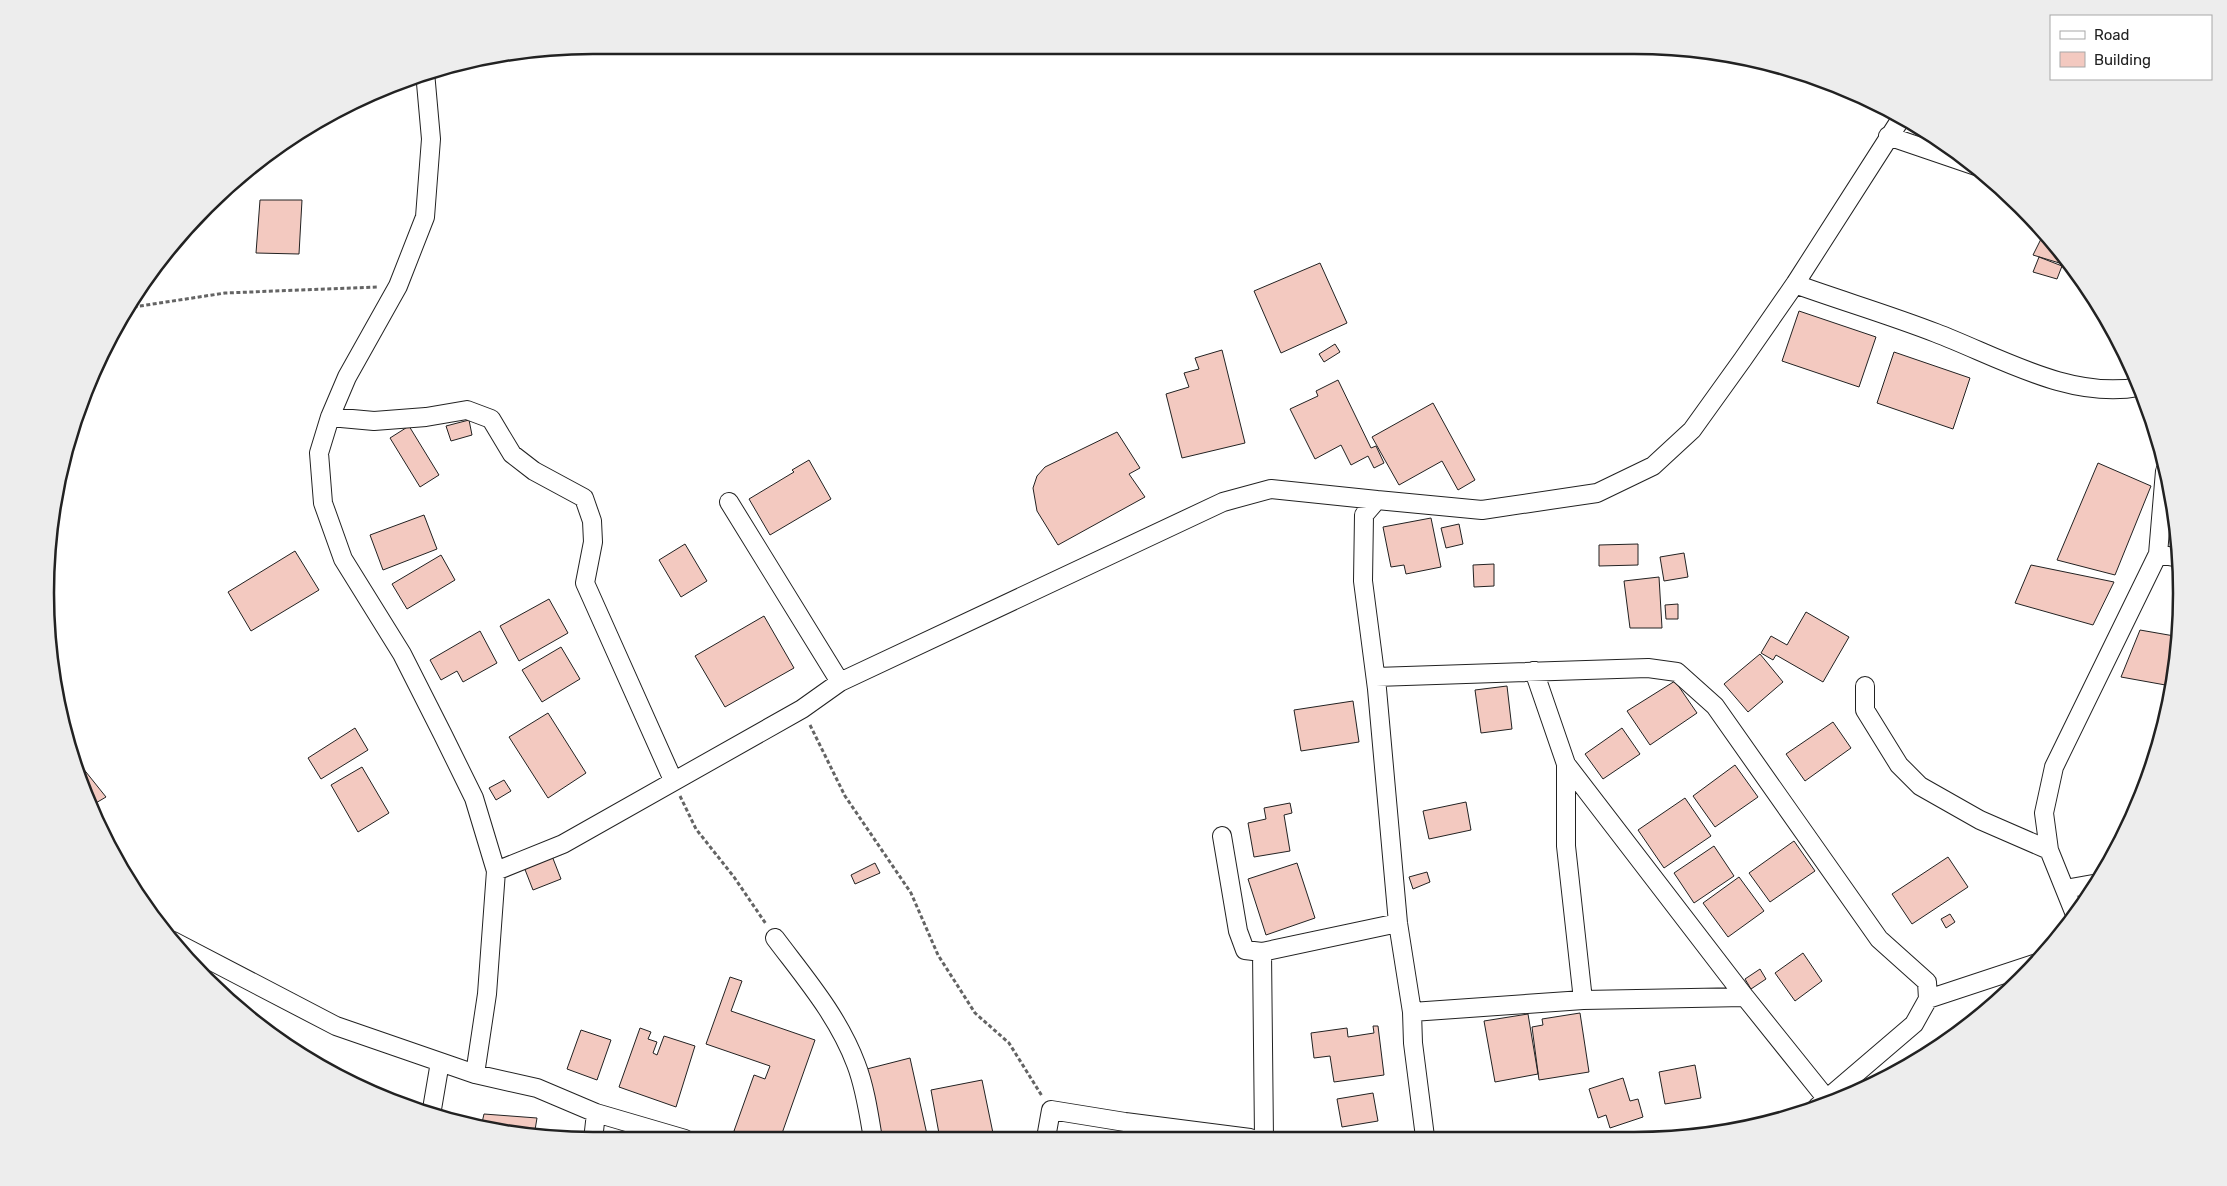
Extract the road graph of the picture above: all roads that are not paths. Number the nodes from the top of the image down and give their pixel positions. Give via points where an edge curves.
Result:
1 (425, 81) edge
2 (1898, 123) edge
3 (1888, 136) junction
4 (1952, 158) edge
5 (1795, 284) junction
6 (2132, 388) edge
7 (330, 417) junction
8 (2164, 493) edge
9 (1377, 500) junction
10 (729, 502) dead end
11 (2158, 554) junction
12 (2172, 557) edge
13 (1534, 671) junction
14 (1376, 676) junction
15 (840, 682) junction
16 (1865, 686) dead end
17 (1566, 764) junction
18 (672, 780) junction
19 (1222, 836) dead end
20 (2049, 850) junction
21 (496, 871) junction
22 (2087, 885) edge
23 (2065, 889) junction
24 (2072, 907) edge
25 (1398, 923) junction
26 (776, 938) road end
27 (189, 950) edge
28 (1262, 952) junction
29 (2020, 969) edge
30 (1745, 997) junction
31 (1928, 999) junction
32 (1583, 1000) junction
33 (1412, 1012) junction
34 (440, 1062) junction
35 (475, 1074) junction
36 (1829, 1095) edge
37 (1819, 1099) edge
38 (432, 1108) edge
39 (596, 1114) junction
40 (594, 1132) edge
41 (658, 1132) edge
42 (871, 1132) edge
43 (1047, 1132) edge
44 (1203, 1132) edge
45 (1264, 1132) edge
46 (1424, 1132) edge

1 - 7 street via 431,139 425,217 398,286 347,377
2 - 3 street
3 - 4 street
3 - 5 street
5 - 6 street via 1934,332 2056,381 2117,391
5 - 9 street via 1692,430 1653,466 1597,493 1482,510
7 - 18 street via 374,421 468,410 491,419 512,454 534,471 584,498 592,521 593,542 585,583
7 - 21 street via 318,453 323,503 343,559 402,654 447,742 474,798
8 - 11 street
9 - 14 street via 1364,515 1363,582
9 - 15 street via 1272,489 1223,502
10 - 15 street
11 - 12 street
11 - 20 street via 2054,766 2044,813
13 - 14 street
13 - 17 street
13 - 31 street via 1648,668 1677,672 1715,706 1879,939 1927,982
14 - 25 street
15 - 18 street via 802,709
16 - 20 street via 1865,710 1899,765 1920,786 1980,820
17 - 30 street
17 - 32 street via 1566,846
18 - 21 street via 563,844
19 - 28 street via 1238,932 1245,950
20 - 23 street
21 - 35 street via 487,994
22 - 23 street
23 - 24 street
25 - 28 street
25 - 33 street
26 - 42 street via 823,1000 844,1036 857,1065
27 - 34 street via 336,1026
28 - 45 street
29 - 31 street
30 - 32 street
30 - 37 street
31 - 36 street via 1914,1024
32 - 33 street
33 - 46 street
34 - 35 street
34 - 38 street
35 - 39 street via 536,1088
39 - 40 street
39 - 41 street
43 - 44 street via 1051,1110

